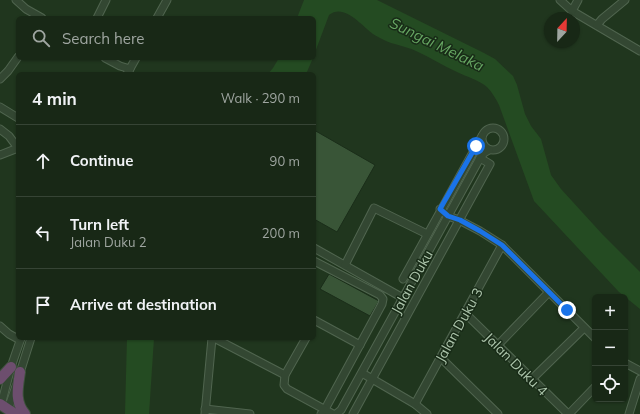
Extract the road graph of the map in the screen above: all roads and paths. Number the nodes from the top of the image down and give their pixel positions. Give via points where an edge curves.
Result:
1 (16, 0) edge
2 (106, 0) edge
3 (167, 0) edge
4 (560, 0) edge
5 (578, 0) edge
6 (625, 0) edge
7 (572, 10) junction
8 (39, 16) edge
9 (98, 16) edge
10 (158, 16) edge
11 (598, 25) junction
12 (640, 50) edge
13 (16, 60) edge
14 (109, 60) edge
15 (135, 60) edge
16 (129, 72) edge
17 (0, 80) edge
18 (0, 107) edge
19 (16, 117) edge
20 (0, 129) edge
21 (482, 136) junction
22 (16, 145) edge
23 (16, 149) edge
24 (489, 150) junction
25 (0, 155) edge
26 (480, 158) junction
27 (440, 209) junction
28 (448, 216) junction
29 (460, 220) junction
30 (427, 234) junction
31 (502, 245) junction
32 (316, 249) edge
33 (316, 262) edge
34 (345, 265) junction
35 (403, 279) dead end
36 (549, 292) junction
37 (403, 298) junction
38 (466, 313) junction
39 (316, 322) edge
40 (0, 326) edge
41 (584, 328) junction
42 (592, 335) edge
43 (16, 337) edge
44 (20, 340) edge
45 (29, 340) edge
46 (213, 340) edge
47 (217, 340) edge
48 (305, 340) edge
49 (360, 344) junction
50 (498, 345) junction
51 (441, 358) junction
52 (628, 365) edge
53 (11, 367) junction
54 (640, 371) edge
55 (20, 372) junction
56 (362, 373) junction
57 (285, 377) junction
58 (0, 379) edge
59 (372, 379) junction
60 (532, 379) junction
61 (640, 379) edge
62 (592, 390) edge
63 (415, 404) junction
64 (6, 408) edge
65 (205, 412) edge
66 (323, 412) edge
67 (25, 414) edge
68 (250, 414) edge
69 (334, 414) edge
70 (353, 414) edge
71 (427, 414) edge
72 (498, 414) edge
73 (568, 414) edge
74 (629, 414) edge

1 - 8 street
2 - 9 street
3 - 10 street
4 - 7 street
5 - 7 street
6 - 11 street
7 - 11 street
11 - 12 street
13 - 17 street
14 - 16 street
15 - 16 street
18 - 19 street
20 - 22 street
21 - 24 street via 484,146
21 - 24 street via 486,130 494,128 503,134 502,146 496,150
21 - 27 street
23 - 25 street
24 - 26 street, Jalan Duku
26 - 28 street, Jalan Duku
26 - 29 street via 490,164
27 - 28 street
27 - 30 street
28 - 29 street
28 - 37 street, Jalan Duku
29 - 31 street
29 - 59 street
30 - 34 street via 374,208
30 - 35 street
31 - 36 street
31 - 38 street, Jalan Duku 3
32 - 34 street
33 - 49 street via 380,295 382,304
34 - 37 street
36 - 41 street
36 - 50 street
37 - 56 street, Jalan Duku
38 - 50 street, Jalan Duku 4
38 - 51 street, Jalan Duku 3
39 - 49 street
40 - 43 street
41 - 42 street
41 - 60 street
44 - 53 street
45 - 55 street
46 - 65 street
47 - 57 street
48 - 57 street
49 - 66 street
50 - 60 street, Jalan Duku 4
51 - 63 street, Jalan Duku 3
51 - 72 street
52 - 54 street
53 - 58 highway
53 - 64 street
55 - 64 street
55 - 67 highway via 17,398
56 - 59 street
56 - 69 street, Jalan Duku via 341,410
57 - 66 street, Jalan Duku via 284,385 287,389
59 - 63 street
59 - 70 street
60 - 73 street, Jalan Duku 4
61 - 74 street
62 - 73 street
63 - 71 street
65 - 68 street
66 - 69 street, Jalan Duku

